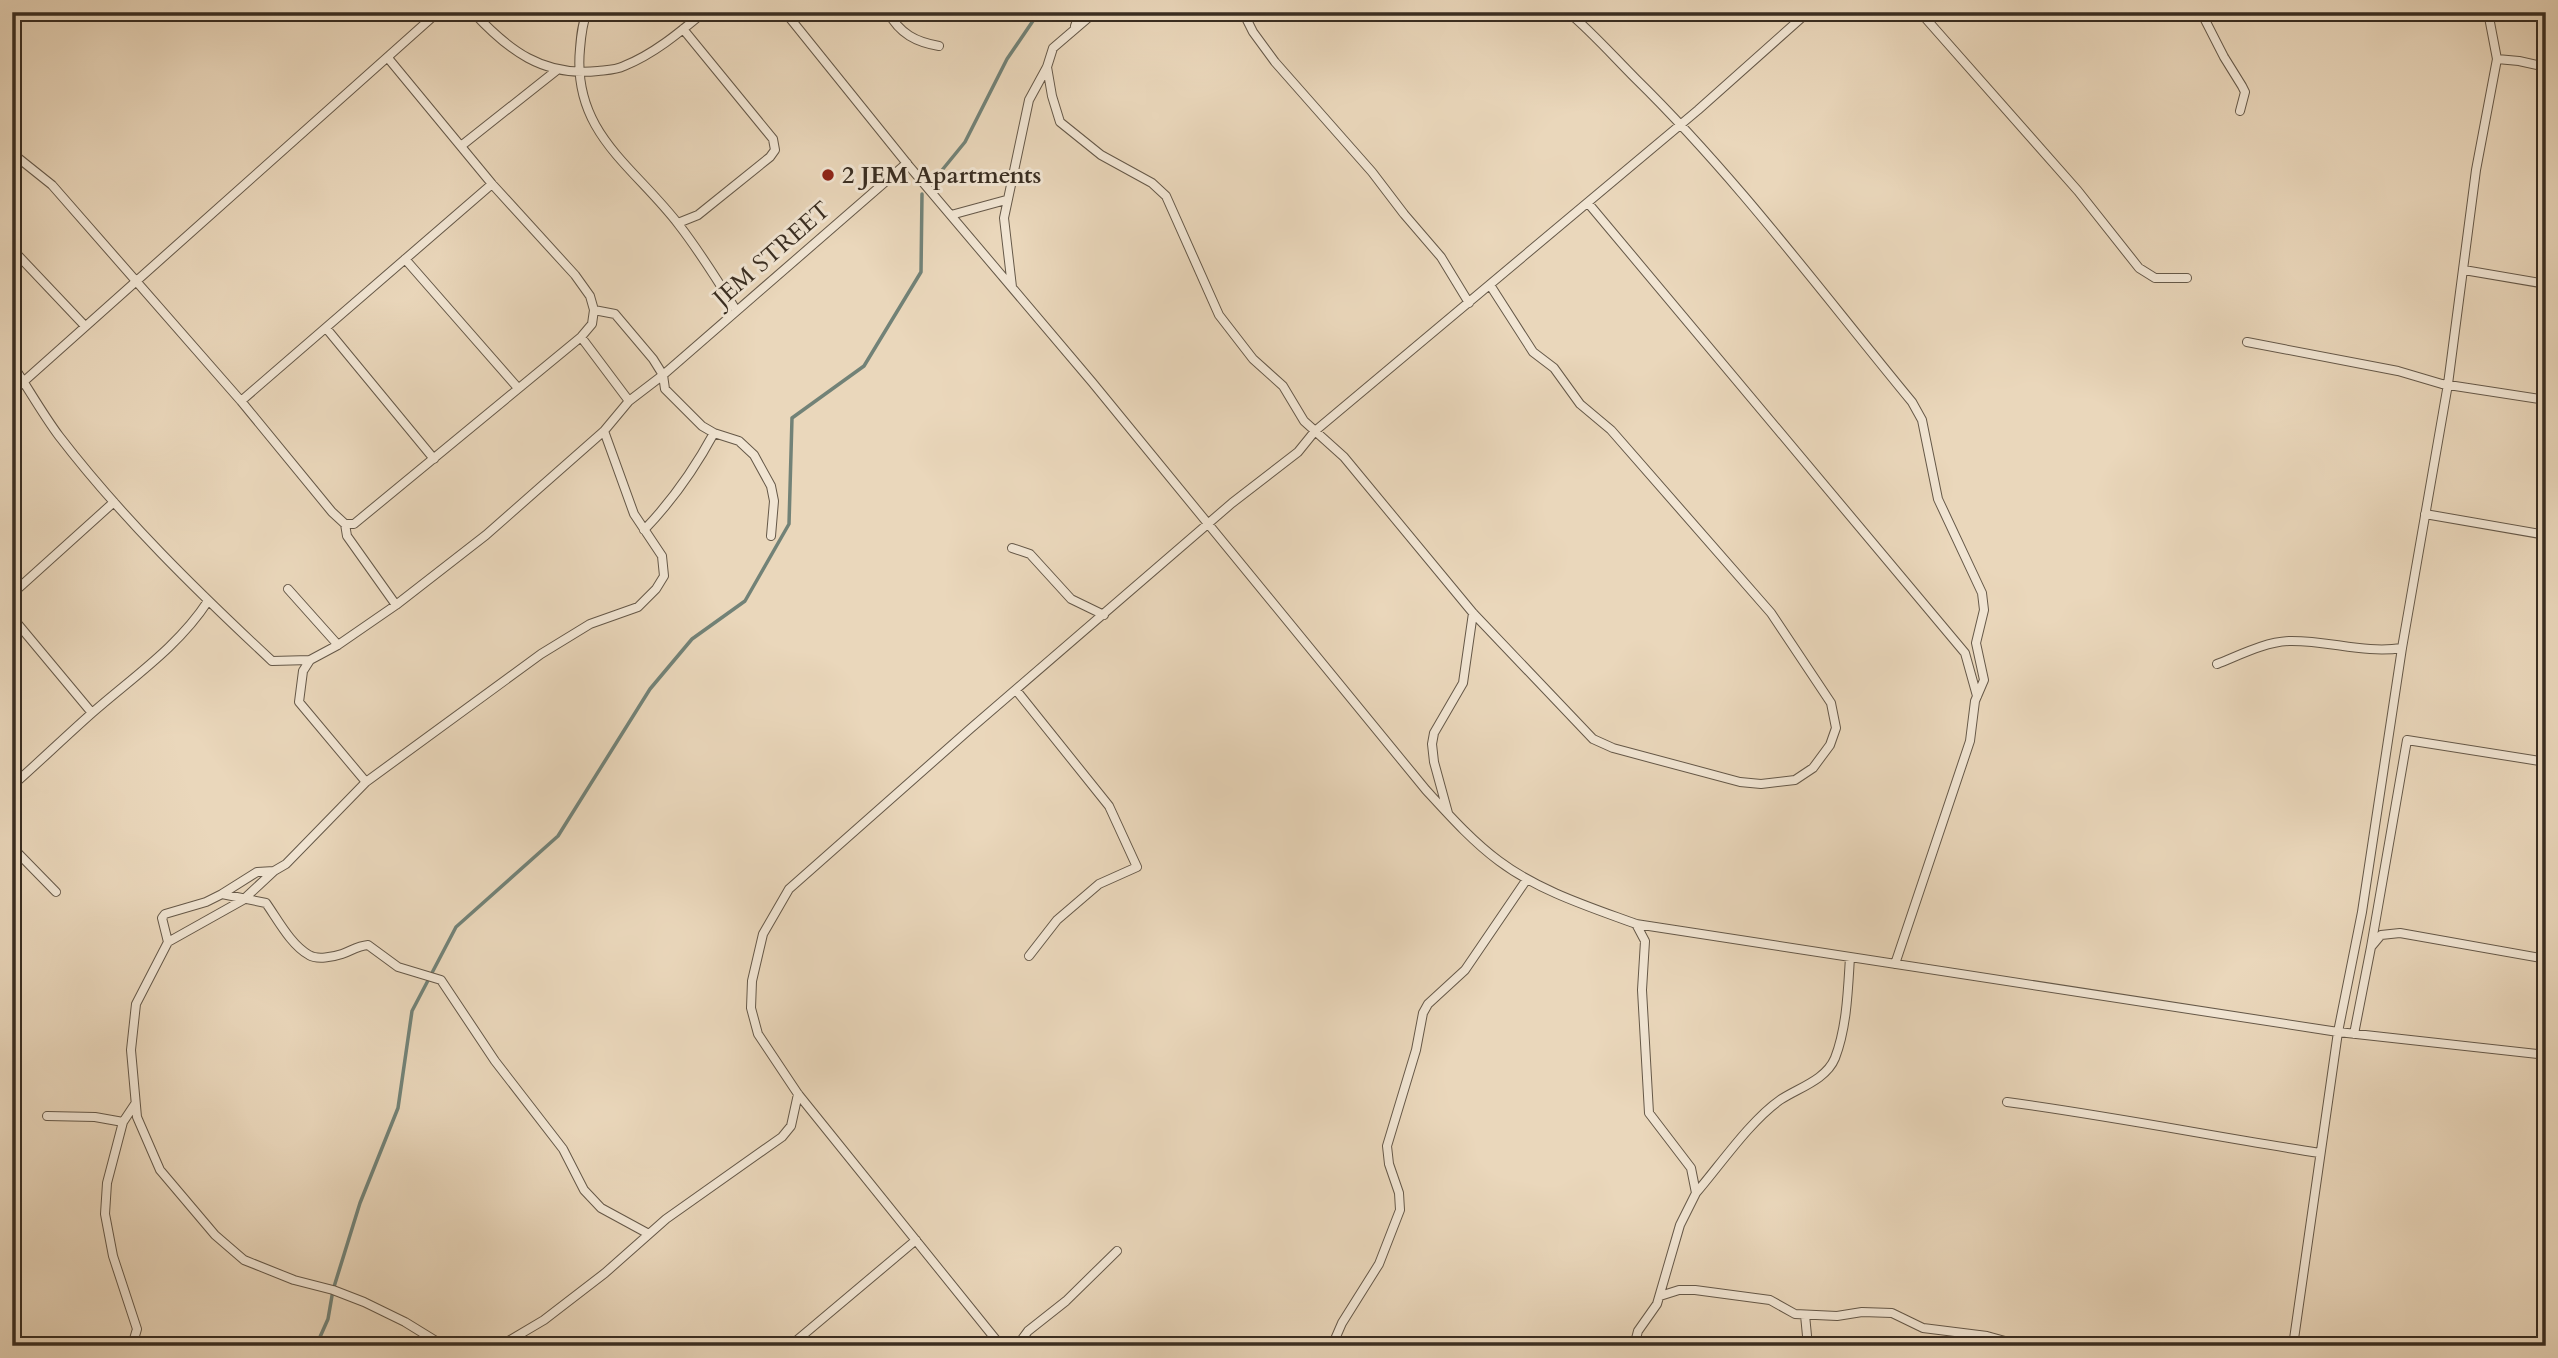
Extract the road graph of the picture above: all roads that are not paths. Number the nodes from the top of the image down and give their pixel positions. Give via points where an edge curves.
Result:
1 (438, 12) edge
2 (473, 12) edge
3 (587, 12) edge
4 (704, 12) edge
5 (785, 12) edge
6 (888, 12) edge
7 (1080, 12) edge
8 (1095, 12) edge
9 (1243, 12) edge
10 (1568, 12) edge
11 (1808, 12) edge
12 (1920, 12) edge
13 (2202, 12) edge
14 (2488, 12) edge
15 (683, 29) junction
16 (1074, 29) junction
17 (939, 46) dead end
18 (388, 58) junction
19 (2497, 59) junction
20 (1047, 67) junction
21 (2546, 67) edge
22 (557, 70) junction
23 (578, 74) junction
24 (2240, 111) dead end
25 (1681, 124) junction
26 (461, 146) junction
27 (12, 153) edge
28 (907, 163) junction
29 (492, 184) junction
30 (1006, 200) junction
31 (1588, 203) junction
32 (951, 215) junction
33 (678, 223) junction
34 (12, 249) edge
35 (405, 259) junction
36 (2464, 270) junction
37 (2188, 278) dead end
38 (136, 280) junction
39 (2546, 284) edge
40 (1490, 285) junction
41 (1013, 290) junction
42 (1469, 303) junction
43 (594, 310) junction
44 (736, 310) junction
45 (85, 326) junction
46 (326, 328) junction
47 (581, 337) junction
48 (2247, 342) dead end
49 (12, 365) edge
50 (663, 375) junction
51 (24, 382) junction
52 (2448, 384) junction
53 (518, 388) junction
54 (12, 392) edge
55 (2546, 400) edge
56 (242, 401) junction
57 (629, 401) junction
58 (604, 431) junction
59 (1315, 431) junction
60 (714, 433) junction
61 (434, 459) junction
62 (114, 502) junction
63 (2426, 514) junction
64 (345, 524) junction
65 (1207, 525) junction
66 (644, 530) junction
67 (2546, 535) edge
68 (771, 536) dead end
69 (1012, 548) dead end
70 (288, 589) dead end
71 (12, 594) edge
72 (208, 601) junction
73 (396, 605) junction
74 (1473, 613) junction
75 (1104, 615) junction
76 (12, 617) edge
77 (338, 645) junction
78 (2402, 648) junction
79 (310, 660) junction
80 (2217, 664) dead end
81 (1016, 690) junction
82 (1977, 696) junction
83 (92, 713) junction
84 (2546, 762) edge
85 (366, 782) junction
86 (12, 786) edge
87 (1449, 815) junction
88 (12, 847) edge
89 (274, 871) junction
90 (1527, 879) junction
91 (56, 892) dead end
92 (222, 894) junction
93 (243, 900) junction
94 (1636, 924) junction
95 (168, 942) junction
96 (2371, 947) junction
97 (1029, 956) dead end
98 (1850, 957) junction
99 (2546, 959) edge
100 (1895, 964) junction
101 (2338, 1032) junction
102 (2354, 1034) junction
103 (2546, 1055) edge
104 (798, 1094) junction
105 (2007, 1102) dead end
106 (135, 1104) junction
107 (47, 1116) dead end
108 (123, 1122) junction
109 (2320, 1153) junction
110 (1696, 1193) junction
111 (647, 1233) junction
112 (916, 1240) junction
113 (1117, 1251) dead end
114 (1660, 1296) junction
115 (1805, 1315) junction
116 (132, 1346) edge
117 (444, 1346) edge
118 (500, 1346) edge
119 (790, 1346) edge
120 (1001, 1346) edge
121 (1017, 1346) edge
122 (1332, 1346) edge
123 (1634, 1346) edge
124 (1808, 1346) edge
125 (2023, 1346) edge
126 (2292, 1346) edge

1 - 18 street
2 - 22 street via 515,52
3 - 23 street
4 - 15 street
5 - 28 street
6 - 17 street via 902,33
7 - 16 street
8 - 16 street
9 - 42 street via 1275,62 1441,257
10 - 25 street
11 - 25 street
12 - 37 street via 2078,191 2139,268 2155,278
13 - 24 street via 2245,92
14 - 19 street
15 - 23 street via 626,66
15 - 33 street via 773,139 775,150 698,215
16 - 20 street via 1053,48
18 - 26 street
18 - 38 street
19 - 21 street
19 - 36 street via 2476,170
20 - 30 street via 1029,100
20 - 59 street via 1060,122 1101,155 1152,183 1166,196 1219,315 1253,359 1283,386
22 - 23 street
22 - 26 street
23 - 33 street via 593,125
25 - 31 street
25 - 82 street via 1794,255 1919,412 1938,499 1983,599 1976,643 1984,680
26 - 29 street
27 - 38 street via 52,185
28 - 32 street
28 - 44 street, JEM STREET
29 - 35 street
29 - 43 street via 575,275
30 - 32 street
30 - 41 street via 1006,253
31 - 40 street
31 - 82 street via 1965,653
32 - 41 street
33 - 44 street
34 - 45 street
35 - 46 street
35 - 53 street
36 - 39 street
36 - 52 street
38 - 45 street
38 - 56 street
40 - 42 street
40 - 74 street via 1533,352 1554,368 1580,404 1612,430 1771,613 1831,702 1836,728 1813,768 1795,780 1761,784 1613,748 1593,739
41 - 65 street
42 - 59 street
43 - 47 street via 592,324
43 - 50 street via 615,314
44 - 50 street, JEM STREET
45 - 51 street
46 - 56 street
46 - 61 street
47 - 53 street
47 - 57 street
48 - 52 street
49 - 51 street
50 - 57 street, JEM STREET
50 - 60 street via 670,396
51 - 54 street
51 - 62 street via 58,435
52 - 55 street
52 - 63 street
53 - 61 street
56 - 64 street
57 - 58 street, JEM STREET
58 - 66 street
58 - 73 street, JEM STREET
59 - 65 street via 1298,452
59 - 74 street via 1344,457
60 - 66 street via 701,457
60 - 68 street via 739,441 754,455 773,493
61 - 64 street via 354,524
62 - 71 street
62 - 72 street
63 - 67 street
63 - 78 street
64 - 73 street via 347,537
65 - 75 street
65 - 87 street
66 - 85 street via 657,545 665,566 664,576 646,600 590,624 541,654
69 - 75 street via 1030,554 1071,599
70 - 77 street
72 - 79 street via 272,661
72 - 83 street via 196,621 159,658
73 - 77 street, JEM STREET
74 - 87 street via 1463,683 1432,744
75 - 81 street
76 - 83 street
77 - 79 street, JEM STREET
78 - 80 street via 2374,651 2286,641
78 - 101 street via 2362,912
79 - 85 street via 303,671 299,702
81 - 97 street via 1109,806 1137,867 1098,884 1057,919
81 - 104 street via 789,889 763,934 751,1008 758,1034
82 - 100 street via 1970,741
83 - 86 street
84 - 96 street via 2407,740
85 - 89 street
87 - 90 street via 1500,862
88 - 91 street
89 - 92 street via 257,872
89 - 93 street
90 - 94 street
90 - 122 street via 1465,970 1423,1013 1387,1146 1400,1210 1379,1264
92 - 93 street
92 - 95 street via 165,914
93 - 95 street
93 - 111 street via 267,903 310,956 322,958 368,945 398,967 441,980 563,1149 584,1190 600,1208
94 - 98 street
94 - 110 street via 1645,941 1642,990 1649,1113 1691,1168
95 - 106 street via 136,1004 131,1050
96 - 99 street via 2381,935 2400,933
96 - 102 street
98 - 100 street
98 - 110 street via 1844,1021 1834,1060 1820,1076 1760,1117
100 - 101 street
101 - 102 street
101 - 109 street
102 - 103 street
104 - 111 street via 791,1126 782,1137
104 - 112 street
105 - 109 street
106 - 108 street
106 - 117 street via 160,1170 215,1235 244,1260 365,1302
107 - 108 street
108 - 116 street via 107,1183 105,1214 113,1256 137,1329
109 - 126 street
110 - 114 street via 1680,1225
111 - 118 street via 544,1320
112 - 119 street
112 - 120 street
113 - 121 street
114 - 115 street via 1695,1290 1766,1299 1792,1314
114 - 123 street
115 - 124 street
115 - 125 street via 1892,1312 1923,1328

